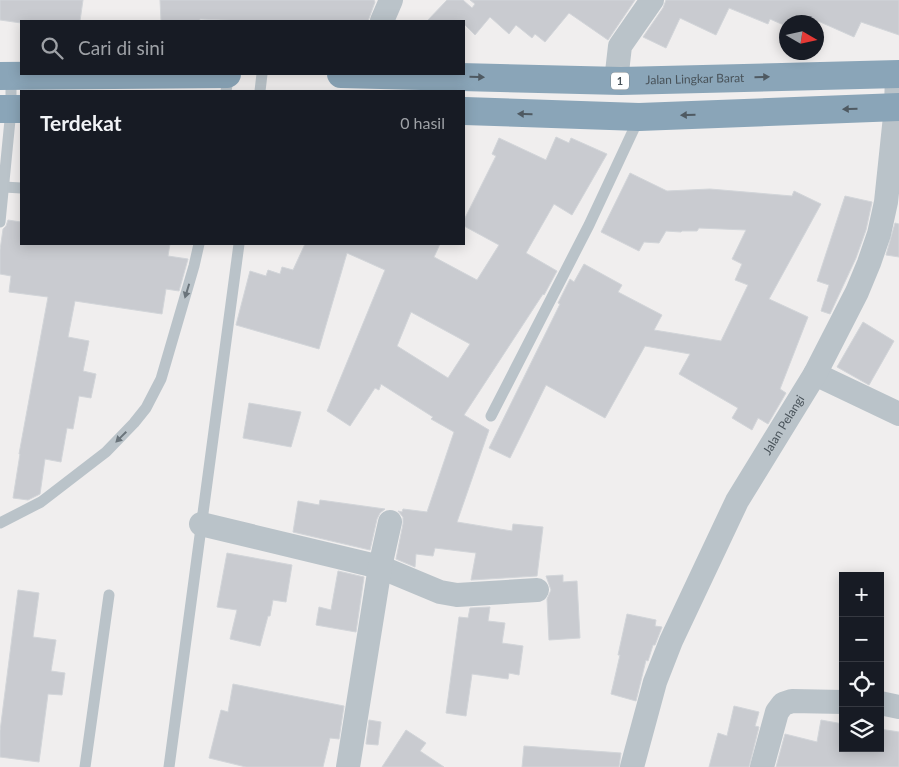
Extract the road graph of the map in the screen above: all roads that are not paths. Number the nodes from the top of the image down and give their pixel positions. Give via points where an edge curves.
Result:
1 (392, 0) edge
2 (652, 0) edge
3 (382, 20) edge
4 (898, 74) edge
5 (117, 75) edge
6 (228, 75) edge
7 (262, 75) edge
8 (401, 75) edge
9 (6, 76) edge
10 (616, 80) junction
11 (226, 90) edge
12 (260, 90) edge
13 (898, 107) edge
14 (11, 109) edge
15 (465, 111) edge
16 (639, 117) junction
17 (4, 187) junction
18 (20, 188) edge
19 (0, 222) edge
20 (198, 245) edge
21 (239, 245) edge
22 (815, 374) junction
23 (899, 414) edge
24 (491, 416) dead end
25 (390, 522) dead end
26 (0, 523) edge
27 (201, 524) junction
28 (380, 567) junction
29 (537, 590) dead end
30 (109, 595) dead end
31 (839, 702) edge
32 (884, 704) edge
33 (899, 707) edge
34 (86, 767) edge
35 (169, 767) edge
36 (348, 767) edge
37 (632, 767) edge
38 (762, 767) edge

1 - 3 street
2 - 10 street via 620,46
10 -> 4 highway, Jalan Lingkar Barat / 1
4 - 13 street, Jalan Pelangi
5 - 9 highway
6 - 11 lane
7 - 12 lane
8 -> 10 highway, Jalan Lingkar Barat / 1
9 - 14 lane
13 -> 16 highway
13 - 22 street, Jalan Pelangi via 879,234 857,292
14 - 17 lane
16 -> 15 highway
16 - 24 lane via 589,224
17 - 18 lane
17 - 19 lane
20 -> 26 lane via 161,379 146,408 106,452 41,502
21 - 27 lane
22 - 23 street
22 - 37 street, Jalan Pelangi via 737,501 671,641 655,682
25 - 28 street
27 - 28 street
27 - 35 lane
28 - 29 street via 440,592 457,595
28 - 36 street
30 - 34 lane
31 - 38 street via 792,701 782,704
32 - 33 street

